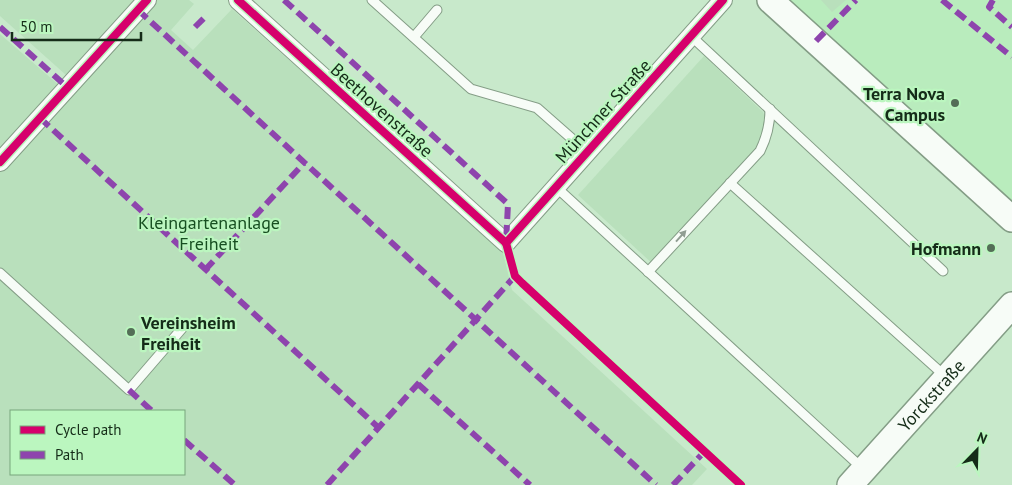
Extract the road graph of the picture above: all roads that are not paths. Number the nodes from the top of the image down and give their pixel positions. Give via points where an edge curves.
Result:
1 (147, 0) edge
2 (238, 0) edge
3 (372, 0) edge
4 (723, 0) edge
5 (770, 0) edge
6 (437, 10) dead end
7 (691, 36) junction
8 (414, 37) junction
9 (770, 109) junction
10 (587, 152) junction
11 (0, 162) edge
12 (730, 183) junction
13 (556, 187) junction
14 (1012, 220) edge
15 (506, 243) joint
16 (944, 271) dead end
17 (648, 272) junction
18 (0, 273) edge
19 (1012, 305) edge
20 (185, 325) dead end
21 (947, 377) junction
22 (857, 477) edge

1 - 11 street
2 - 15 street, Beethovenstraße
3 - 8 lane
4 - 7 street, Münchner Straße
5 - 14 main road
6 - 8 lane
7 - 9 lane
7 - 10 street, Münchner Straße
8 - 10 lane via 471,89 537,108
9 - 12 lane via 770,123 760,151
9 - 16 lane
10 - 13 street, Münchner Straße
17 -> 12 lane
12 - 21 lane
13 - 15 street, Münchner Straße
13 - 17 lane
17 - 22 lane
18 - 20 lane via 129,390
19 - 21 main road, Yorckstraße
21 - 22 main road, Yorckstraße

